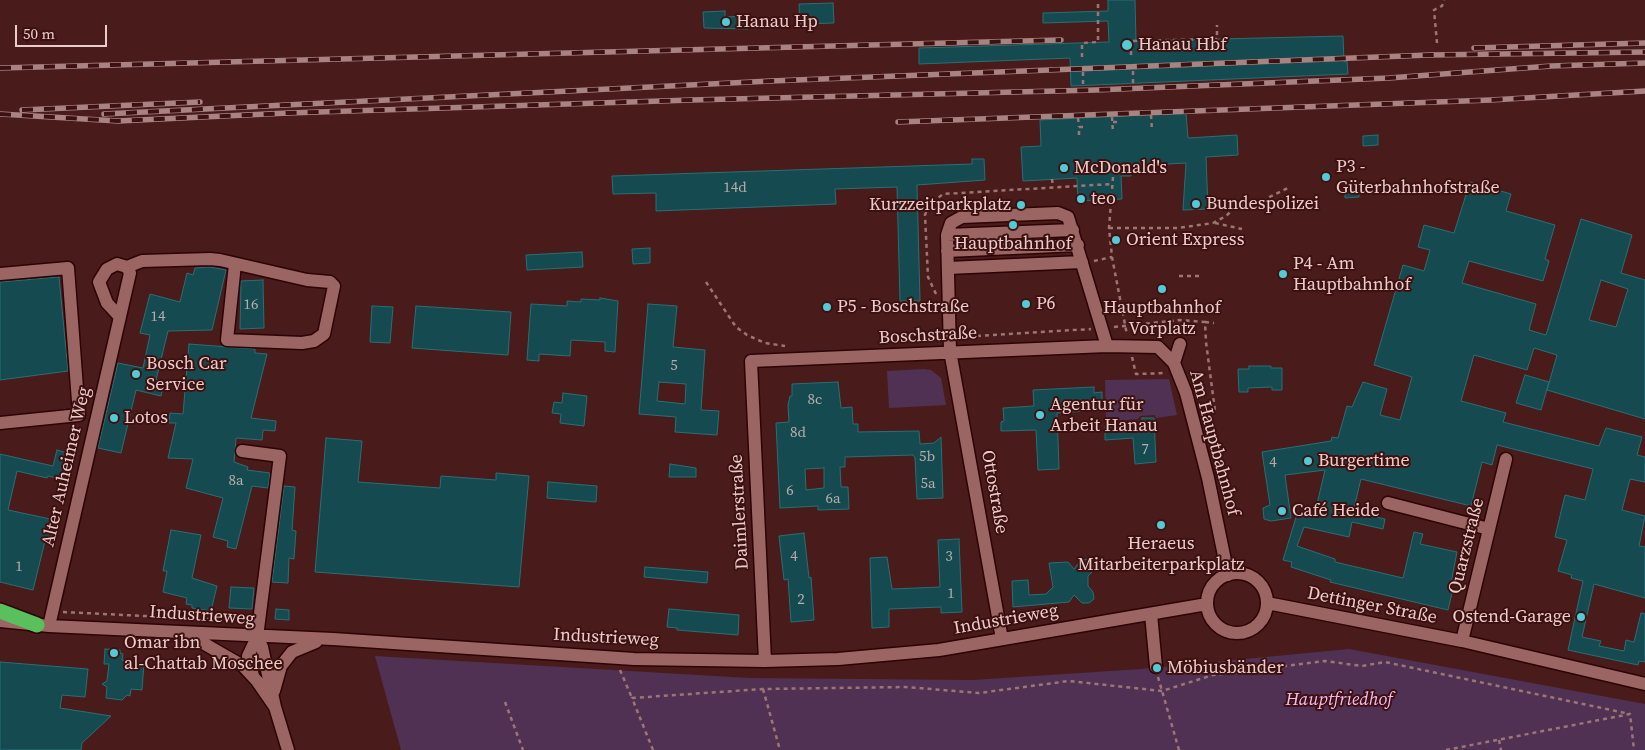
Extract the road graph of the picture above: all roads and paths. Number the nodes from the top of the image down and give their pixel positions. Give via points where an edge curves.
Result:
1 (1098, 0) edge
2 (1444, 0) edge
3 (1216, 25) dead end
4 (1217, 39) junction
5 (1437, 43) dead end
6 (1131, 48) junction
7 (1127, 49) dead end
8 (1082, 50) junction
9 (1087, 50) dead end
10 (1218, 51) dead end
11 (1132, 55) dead end
12 (1082, 57) dead end
13 (1133, 71) dead end
14 (1083, 72) dead end
15 (1128, 77) dead end
16 (1133, 77) junction
17 (1083, 78) junction
18 (1087, 78) dead end
19 (1133, 84) dead end
20 (1083, 85) dead end
21 (1151, 115) dead end
22 (1112, 117) dead end
23 (1078, 118) dead end
24 (1112, 122) junction
25 (1119, 122) dead end
26 (1147, 124) dead end
27 (1152, 124) junction
28 (1152, 131) dead end
29 (1113, 134) dead end
30 (1079, 135) dead end
31 (1113, 177) dead end
32 (1052, 179) dead end
33 (1053, 187) dead end
34 (1290, 187) dead end
35 (1213, 223) junction
36 (1110, 228) junction
37 (1242, 229) dead end
38 (1073, 230) junction
39 (947, 235) junction
40 (1078, 246) junction
41 (947, 252) junction
42 (1112, 257) junction
43 (235, 264) junction
44 (1087, 264) junction
45 (127, 267) junction
46 (948, 268) junction
47 (0, 274) edge
48 (1179, 276) dead end
49 (1199, 276) dead end
50 (706, 282) dead end
51 (119, 316) junction
52 (1198, 316) dead end
53 (1198, 322) junction
54 (1206, 322) junction
55 (1214, 323) dead end
56 (1125, 326) junction
57 (1102, 329) junction
58 (950, 338) junction
59 (1180, 344) dead end
60 (1130, 345) junction
61 (1107, 346) junction
62 (793, 347) dead end
63 (950, 351) junction
64 (751, 361) joint
65 (1171, 368) junction
66 (1215, 411) dead end
67 (0, 423) edge
68 (242, 451) dead end
69 (1506, 458) dead end
70 (1388, 503) dead end
71 (1489, 529) junction
72 (1228, 575) junction
73 (1267, 603) junction
74 (1207, 604) junction
75 (0, 612) edge
76 (52, 612) junction
77 (1151, 614) junction
78 (0, 621) edge
79 (258, 622) junction
80 (43, 625) junction
81 (183, 631) junction
82 (257, 637) junction
83 (333, 639) junction
84 (1002, 639) junction
85 (1462, 641) junction
86 (616, 658) junction
87 (765, 661) junction
88 (1156, 667) joint
89 (253, 676) junction
90 (1645, 684) edge
91 (763, 689) junction
92 (1162, 691) junction
93 (273, 693) junction
94 (632, 698) junction
95 (505, 702) dead end
96 (275, 707) junction
97 (1630, 714) junction
98 (1499, 740) junction
99 (288, 750) edge
100 (523, 750) edge
101 (653, 750) edge
102 (780, 750) edge
103 (1179, 750) edge
104 (1446, 750) edge
105 (1501, 750) edge
106 (1634, 750) edge

1 - 8 path via 1098,42 1082,43
2 - 5 path via 1442,6 1434,10
3 - 4 path
4 - 6 path via 1131,41
4 - 10 path
6 - 7 path
6 - 11 path
8 - 9 path
8 - 12 path
13 - 16 path
14 - 17 path
15 - 16 path
16 - 19 path
17 - 18 path
17 - 20 path
21 - 27 path
22 - 24 path
23 - 30 path
24 - 25 path
24 - 29 path
26 - 27 path
27 - 28 path
31 - 36 path
32 - 33 path
34 - 35 path via 1252,205 1237,206
35 - 36 path via 1178,228
35 - 37 path
36 - 42 path
38 - 39 street
38 - 39 street via 1068,217 1058,213 962,217 952,223
38 - 40 street
39 - 41 street, Ottostraße
40 - 41 street
40 - 44 street
41 - 46 street, Ottostraße
42 - 44 path
42 - 56 path
43 - 43 street via 330,282 334,286 324,334 314,341 302,343 227,340
43 - 45 street via 210,259 142,261
44 - 46 street
44 - 57 street
45 - 51 street, Alter Auheimer Weg via 130,273
45 - 51 street via 114,265 102,275 100,282 107,302
46 - 58 street, Ottostraße
47 - 67 street via 68,268 79,415
48 - 49 path
50 - 62 path via 726,315 742,331 765,343
51 - 76 street, Alter Auheimer Weg
52 - 53 path
53 - 54 path
53 - 56 path via 1180,320
54 - 55 path
54 - 66 path
56 - 57 path
56 - 60 path
57 - 58 path
57 - 61 street
58 - 63 street, Ottostraße
59 - 65 street
60 - 61 street, Am Hauptbahnhof
60 - 65 street, Am Hauptbahnhof via 1158,347
60 - 65 path via 1136,374
61 - 63 street, Boschstraße
63 - 64 street, Boschstraße
63 - 84 street, Ottostraße
64 - 87 street, Daimlerstraße
65 - 72 street, Am Hauptbahnhof via 1186,393
68 - 79 street via 280,456
69 - 71 street, Quarzstraße
70 - 71 street
71 - 85 street, Quarzstraße
72 - 73 street via 1255,579 1262,587
72 - 74 street via 1217,581
73 - 74 street via 1263,618 1254,627 1235,633 1215,623
73 - 85 street, Dettinger Straße
74 - 77 street, Industrieweg
75 - 80 highway
76 - 79 path
76 - 80 street, Alter Auheimer Weg
77 - 84 street, Industrieweg
77 - 88 street
78 - 80 street, Industrieweg
79 - 82 street
80 - 81 street, Industrieweg
81 - 82 street, Industrieweg
81 - 89 street via 228,655
82 - 83 street, Industrieweg
82 - 89 street via 248,656
82 - 93 street
83 - 86 street, Industrieweg
83 - 93 street via 312,643 292,652 281,666
84 - 87 street, Industrieweg via 897,655
85 - 90 street, Dettinger Straße
86 - 87 street, Industrieweg
86 - 94 path
88 - 92 path
89 - 96 street
91 - 92 path via 906,687 979,693 1069,681
91 - 94 path
91 - 102 path
92 - 97 path via 1213,675 1325,660 1362,666 1385,662
92 - 103 path
93 - 96 street
94 - 101 path
95 - 100 path
96 - 99 street
97 - 98 path
97 - 106 path
98 - 104 path
98 - 105 path

